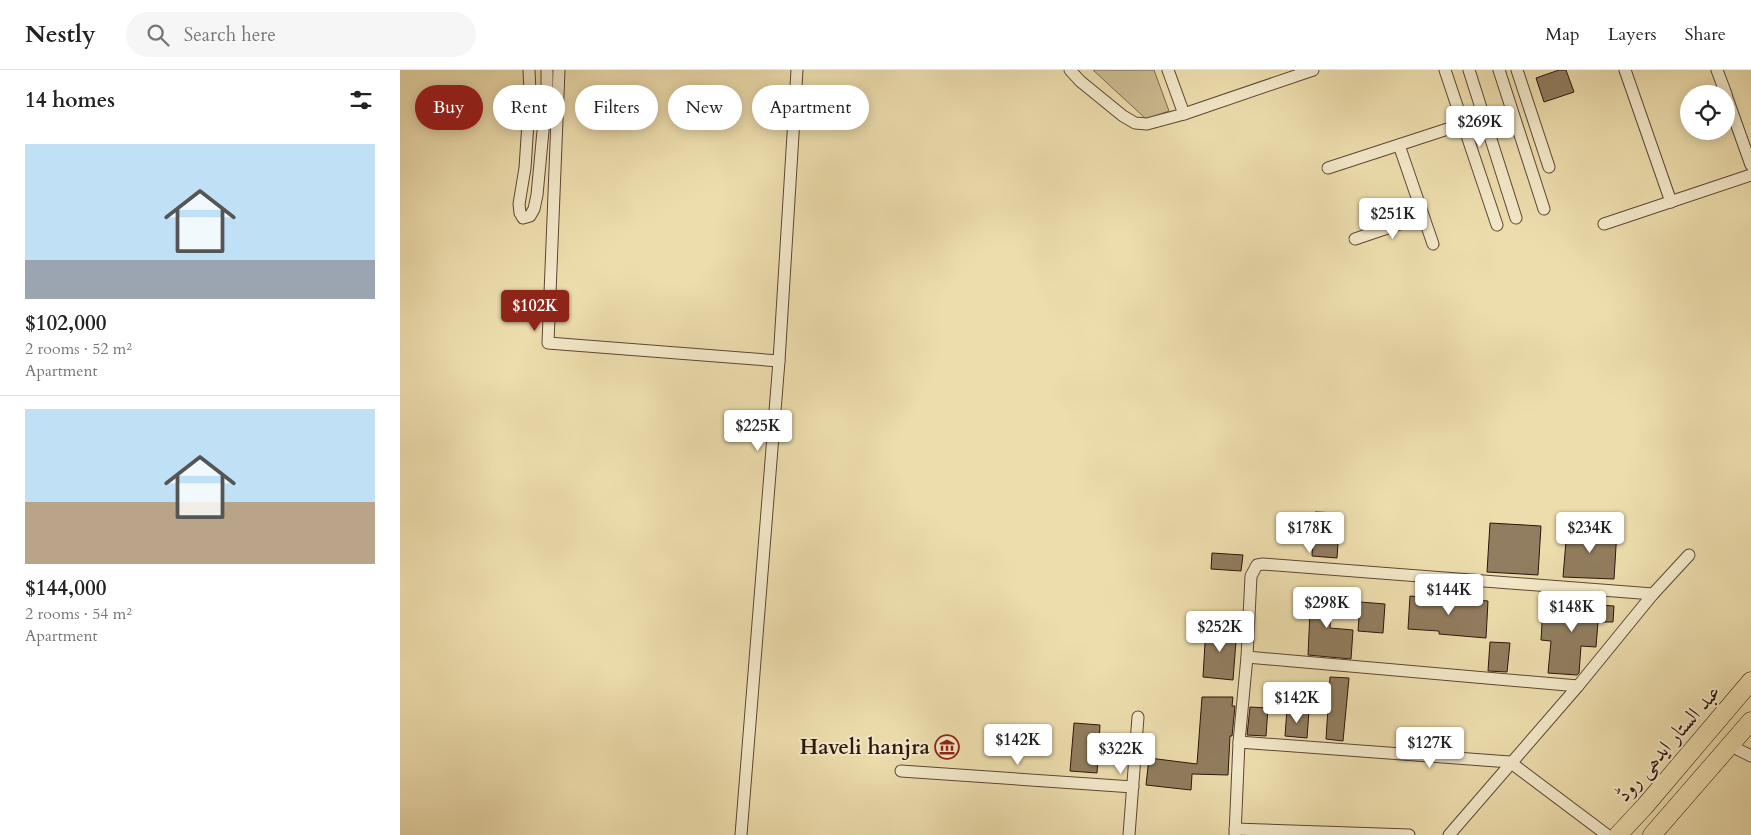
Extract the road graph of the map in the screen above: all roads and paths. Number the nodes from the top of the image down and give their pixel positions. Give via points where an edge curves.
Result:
1 (528, 70) edge
2 (546, 70) edge
3 (559, 70) edge
4 (797, 70) edge
5 (1070, 70) edge
6 (1168, 70) edge
7 (1313, 70) edge
8 (1445, 70) edge
9 (1469, 70) edge
10 (1499, 70) edge
11 (1516, 70) edge
12 (1624, 70) edge
13 (1718, 70) edge
14 (1723, 85) edge
15 (1184, 114) junction
16 (1735, 120) edge
17 (1463, 124) junction
18 (1399, 145) junction
19 (1751, 166) edge
20 (1549, 167) dead end
21 (1328, 168) dead end
22 (1751, 175) edge
23 (1671, 202) junction
24 (1544, 208) dead end
25 (1423, 216) junction
26 (1516, 218) dead end
27 (1604, 224) dead end
28 (1497, 225) dead end
29 (1355, 239) dead end
30 (1433, 244) dead end
31 (779, 360) junction
32 (1689, 555) dead end
33 (1653, 594) junction
34 (1247, 657) junction
35 (1751, 681) edge
36 (1578, 686) junction
37 (1138, 717) dead end
38 (1751, 721) edge
39 (1239, 742) junction
40 (1732, 744) junction
41 (1751, 756) edge
42 (1510, 762) junction
43 (901, 771) dead end
44 (1133, 787) junction
45 (1235, 832) edge
46 (741, 835) edge
47 (1129, 835) edge
48 (1409, 835) edge
49 (1448, 835) edge
50 (1607, 835) edge
51 (1618, 835) edge
52 (1652, 835) edge

1 - 2 street via 530,92 525,168 519,204 524,218 530,216 534,209 537,195
3 - 31 street via 548,343
4 - 31 street
5 - 15 street via 1135,123 1147,124
6 - 15 street
7 - 15 street
8 - 17 street
9 - 26 street
10 - 24 street
11 - 20 street
12 - 23 street
13 - 14 street
16 - 19 street
17 - 18 street
17 - 28 street
18 - 21 street
18 - 25 street
22 - 23 street
23 - 27 street
25 - 29 street
25 - 30 street
31 - 46 street
32 - 33 street
33 - 34 street via 1256,565 1251,576
33 - 36 street
34 - 36 street
34 - 39 street
35 - 51 main road, عبد الستار ایدھی روڈ
36 - 42 street
37 - 44 street
38 - 40 main road
39 - 42 street
39 - 45 street
40 - 41 street
40 - 52 main road
42 - 49 street
42 - 50 street
43 - 44 street
44 - 47 street
45 - 48 street

